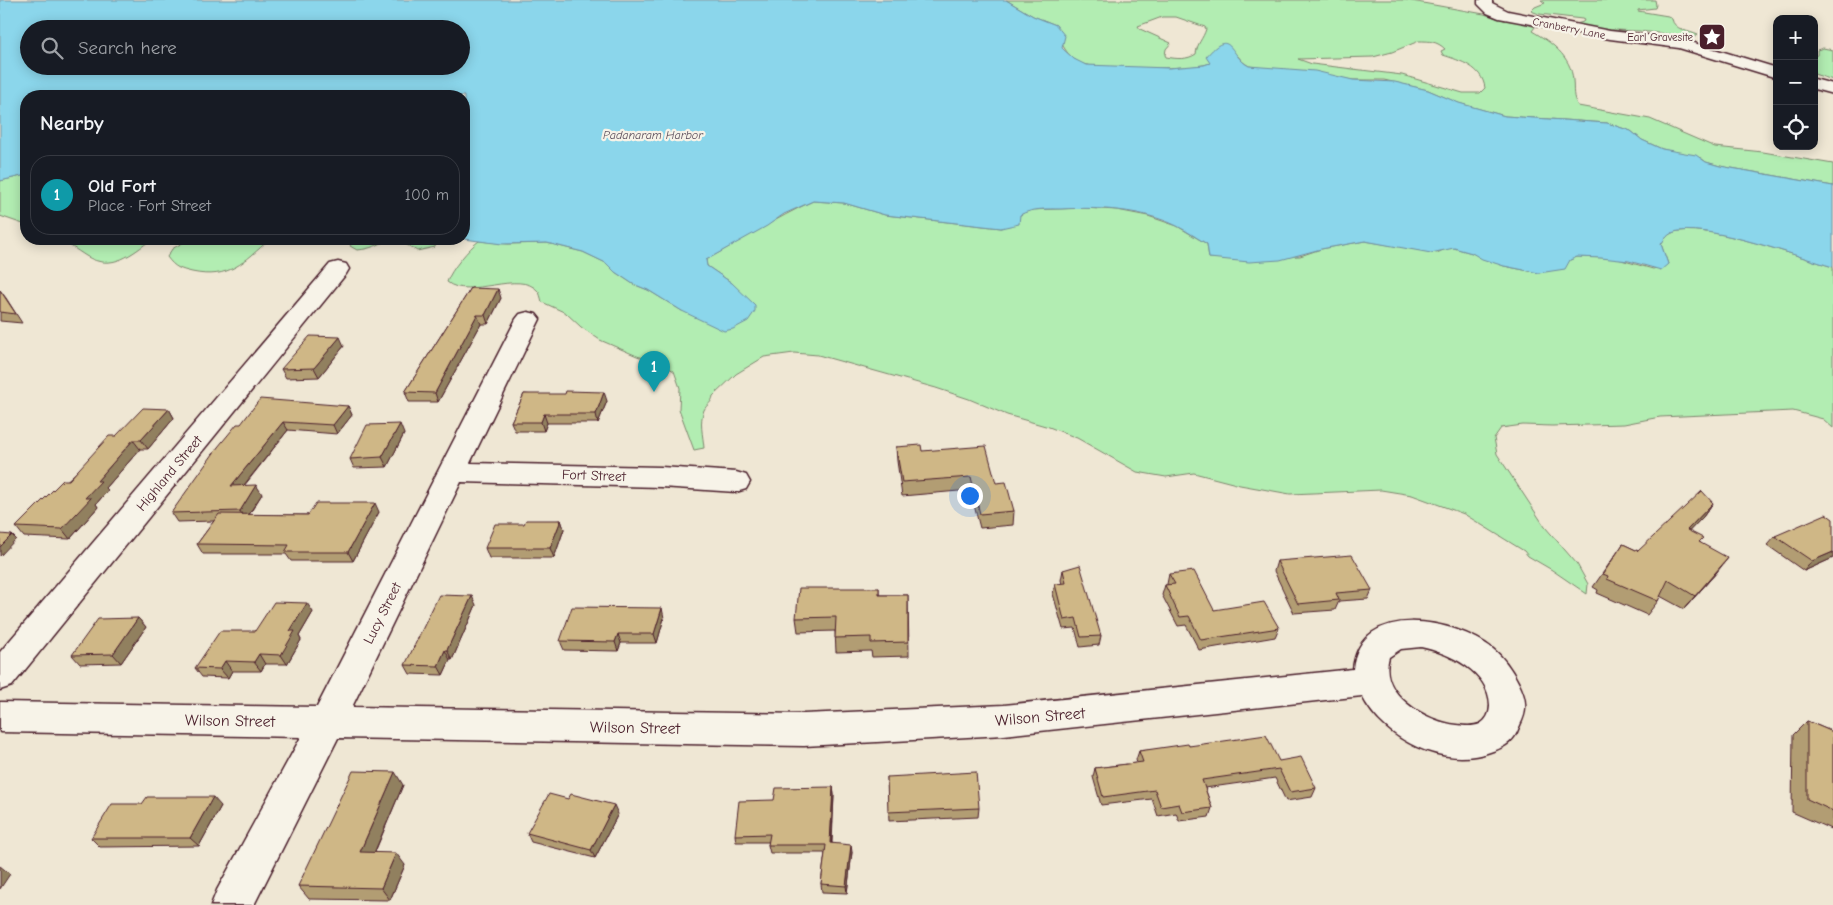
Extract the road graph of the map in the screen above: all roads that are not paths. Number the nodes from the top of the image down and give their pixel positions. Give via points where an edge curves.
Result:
1 (1486, 0) edge
2 (1773, 72) edge
3 (1818, 85) edge
4 (1833, 90) edge
5 (338, 269) dead end
6 (528, 319) dead end
7 (453, 472) junction
8 (736, 482) dead end
9 (0, 676) edge
10 (1372, 681) dead end
11 (0, 717) edge
12 (328, 722) junction
13 (232, 905) edge

1 - 2 street, Cranberry Lane via 1485,4 1492,10 1504,15 1610,36 1681,44
3 - 4 street
5 - 9 street, Highland Street
6 - 7 street, Lucy Street
7 - 8 street, Fort Street
7 - 12 street, Lucy Street
10 - 12 street, Wilson Street via 1004,720 804,730
11 - 12 street, Wilson Street
12 - 13 street, Lucy Street

